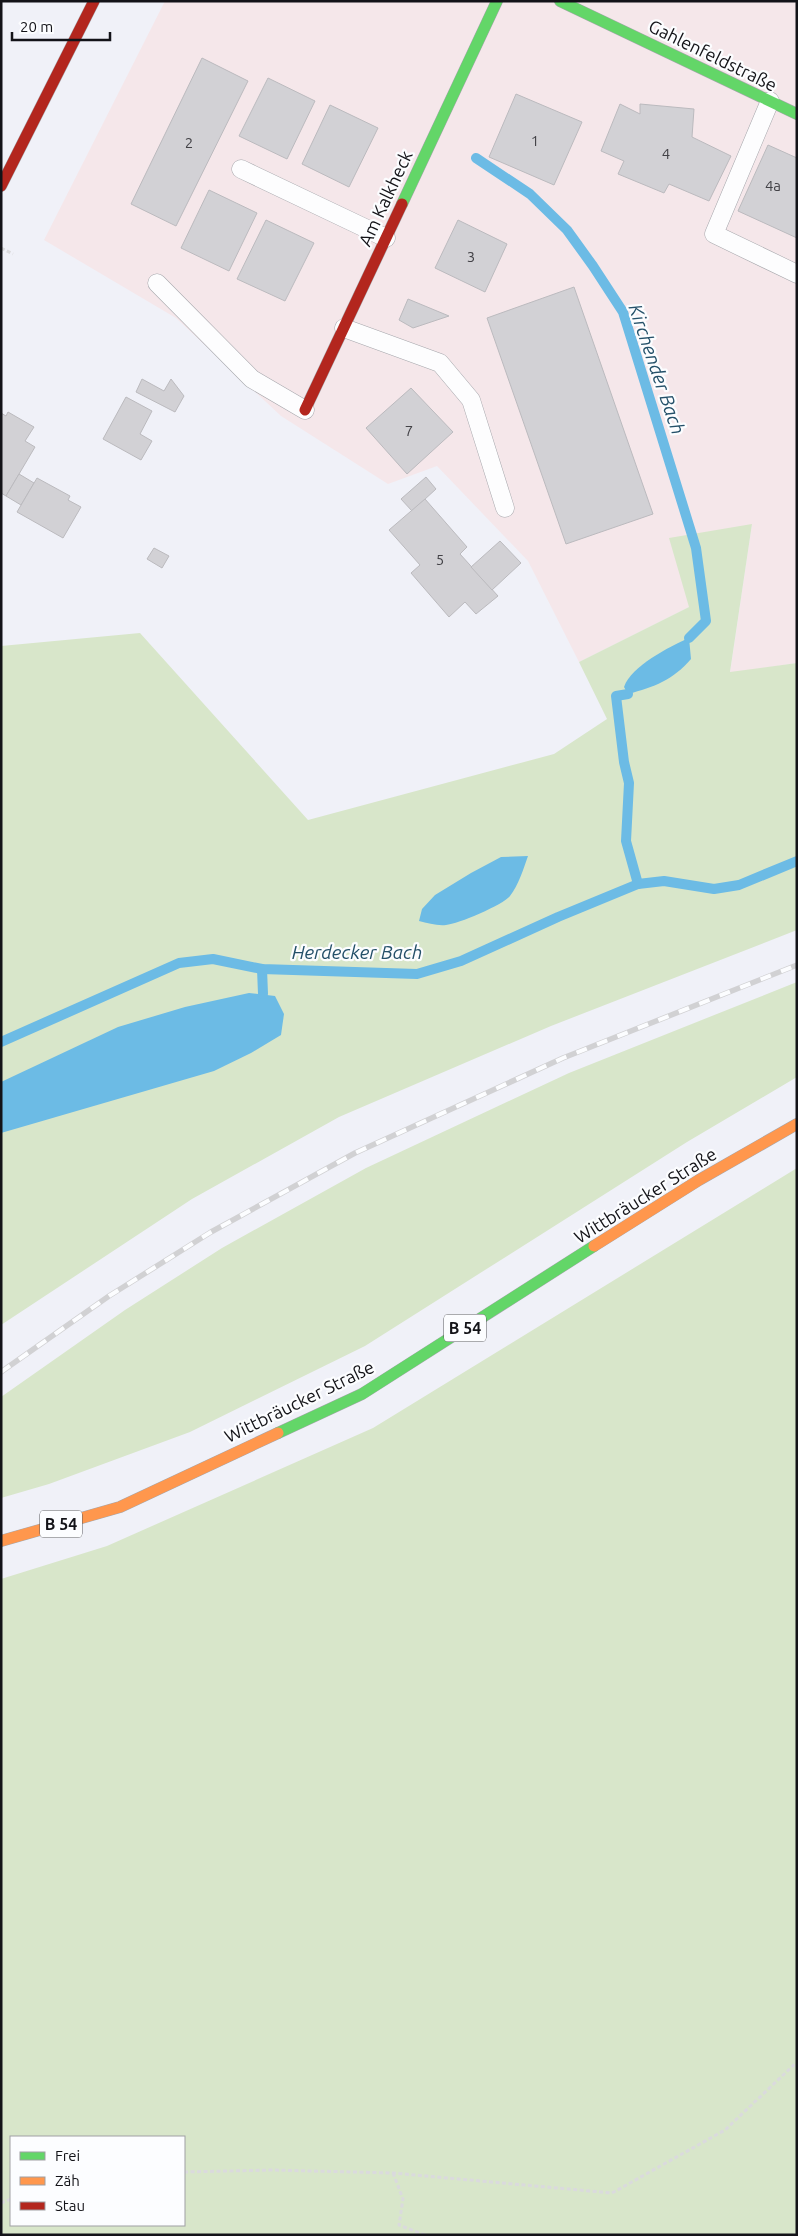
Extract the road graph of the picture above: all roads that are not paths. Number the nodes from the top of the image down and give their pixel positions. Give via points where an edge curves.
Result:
1 (94, 1) edge
2 (497, 1) edge
3 (560, 1) edge
4 (770, 101) junction
5 (797, 114) edge
6 (241, 169) dead end
7 (1, 186) edge
8 (386, 238) junction
9 (797, 274) edge
10 (157, 284) dead end
11 (344, 328) junction
12 (305, 410) joint
13 (505, 508) dead end
14 (797, 1124) edge
15 (1, 1541) edge

1 - 7 main road
2 - 8 main road, Am Kalkheck
3 - 4 main road, Gahlenfeldstraße
4 - 5 main road, Gahlenfeldstraße
4 - 9 lane via 714,234
6 - 8 lane
8 - 11 main road, Am Kalkheck
10 - 12 lane via 252,379
11 - 12 main road, Am Kalkheck
11 - 13 lane via 440,363 471,400
14 - 15 main road, Wittbräucker Straße / B 54 via 699,1180 362,1394 120,1507

